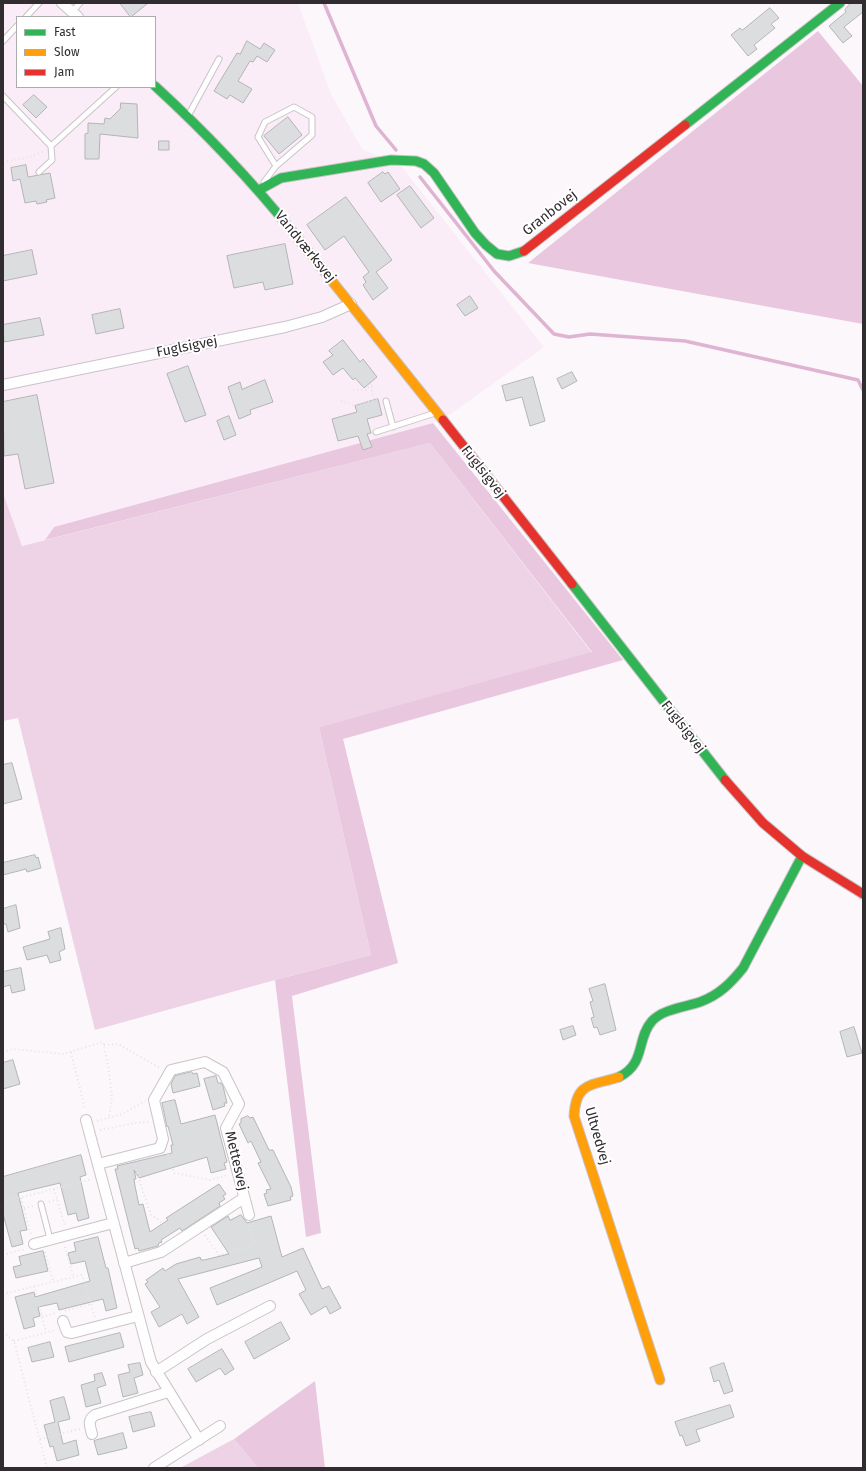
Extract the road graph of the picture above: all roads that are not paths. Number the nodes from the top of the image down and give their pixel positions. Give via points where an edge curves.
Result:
1 (39, 3) edge
2 (62, 3) edge
3 (80, 3) edge
4 (840, 3) edge
5 (75, 14) edge
6 (27, 16) edge
7 (16, 27) edge
8 (3, 41) edge
9 (219, 59) dead end
10 (156, 87) edge
11 (115, 88) edge
12 (3, 96) edge
13 (188, 116) junction
14 (50, 146) junction
15 (276, 166) junction
16 (38, 172) dead end
17 (259, 190) junction
18 (351, 304) junction
19 (3, 385) edge
20 (386, 401) road end
21 (436, 412) junction
22 (393, 427) junction
23 (376, 432) dead end
24 (802, 856) junction
25 (863, 894) edge
26 (87, 1126) road end
27 (98, 1164) junction
28 (244, 1198) junction
29 (41, 1204) dead end
30 (249, 1215) road end
31 (114, 1223) junction
32 (42, 1241) joint
33 (124, 1263) junction
34 (270, 1306) dead end
35 (138, 1316) junction
36 (64, 1324) road end
37 (156, 1372) junction
38 (660, 1380) dead end
39 (168, 1392) junction
40 (220, 1426) dead end
41 (91, 1430) road end
42 (199, 1440) junction
43 (154, 1468) edge

1 - 6 lane
2 - 5 street
3 - 5 lane
4 - 17 street, Granbovej via 524,251 509,256 498,254 486,246 435,176 424,164 410,159 281,178
7 - 8 lane
9 - 13 lane
10 - 13 street, Vandværksvej
11 - 14 lane
12 - 14 lane
13 - 17 street, Vandværksvej
14 - 16 lane via 52,160
15 - 15 lane via 312,135 312,117 294,107 265,122 258,137
15 - 17 lane
17 - 18 street, Vandværksvej
18 - 19 street, Fuglsigvej via 322,317 285,327
18 - 21 street, Fuglsigvej
20 - 22 lane
21 - 22 lane
21 - 24 street, Fuglsigvej via 728,784 763,823
22 - 23 lane
24 - 25 street, Fuglsigvej
24 - 38 street, Ultvedvej via 743,968 730,985 700,1002 657,1016 647,1027 637,1061 628,1071 592,1084 581,1091 574,1102 574,1116
26 - 27 street
27 - 28 street, Mettesvej via 156,1150 162,1146 163,1139 154,1100 168,1072 205,1062 226,1076 239,1104 226,1128
27 - 31 street
28 - 30 street, Mettesvej
28 - 33 street, Mettesvej via 161,1252
29 - 32 lane
31 - 32 street
31 - 33 street
33 - 35 street
34 - 37 street via 207,1339
35 - 36 street via 72,1333 67,1332
35 - 37 street via 148,1354
37 - 39 street
39 - 41 street via 95,1415 90,1420
39 - 42 street
40 - 42 street
42 - 43 street

